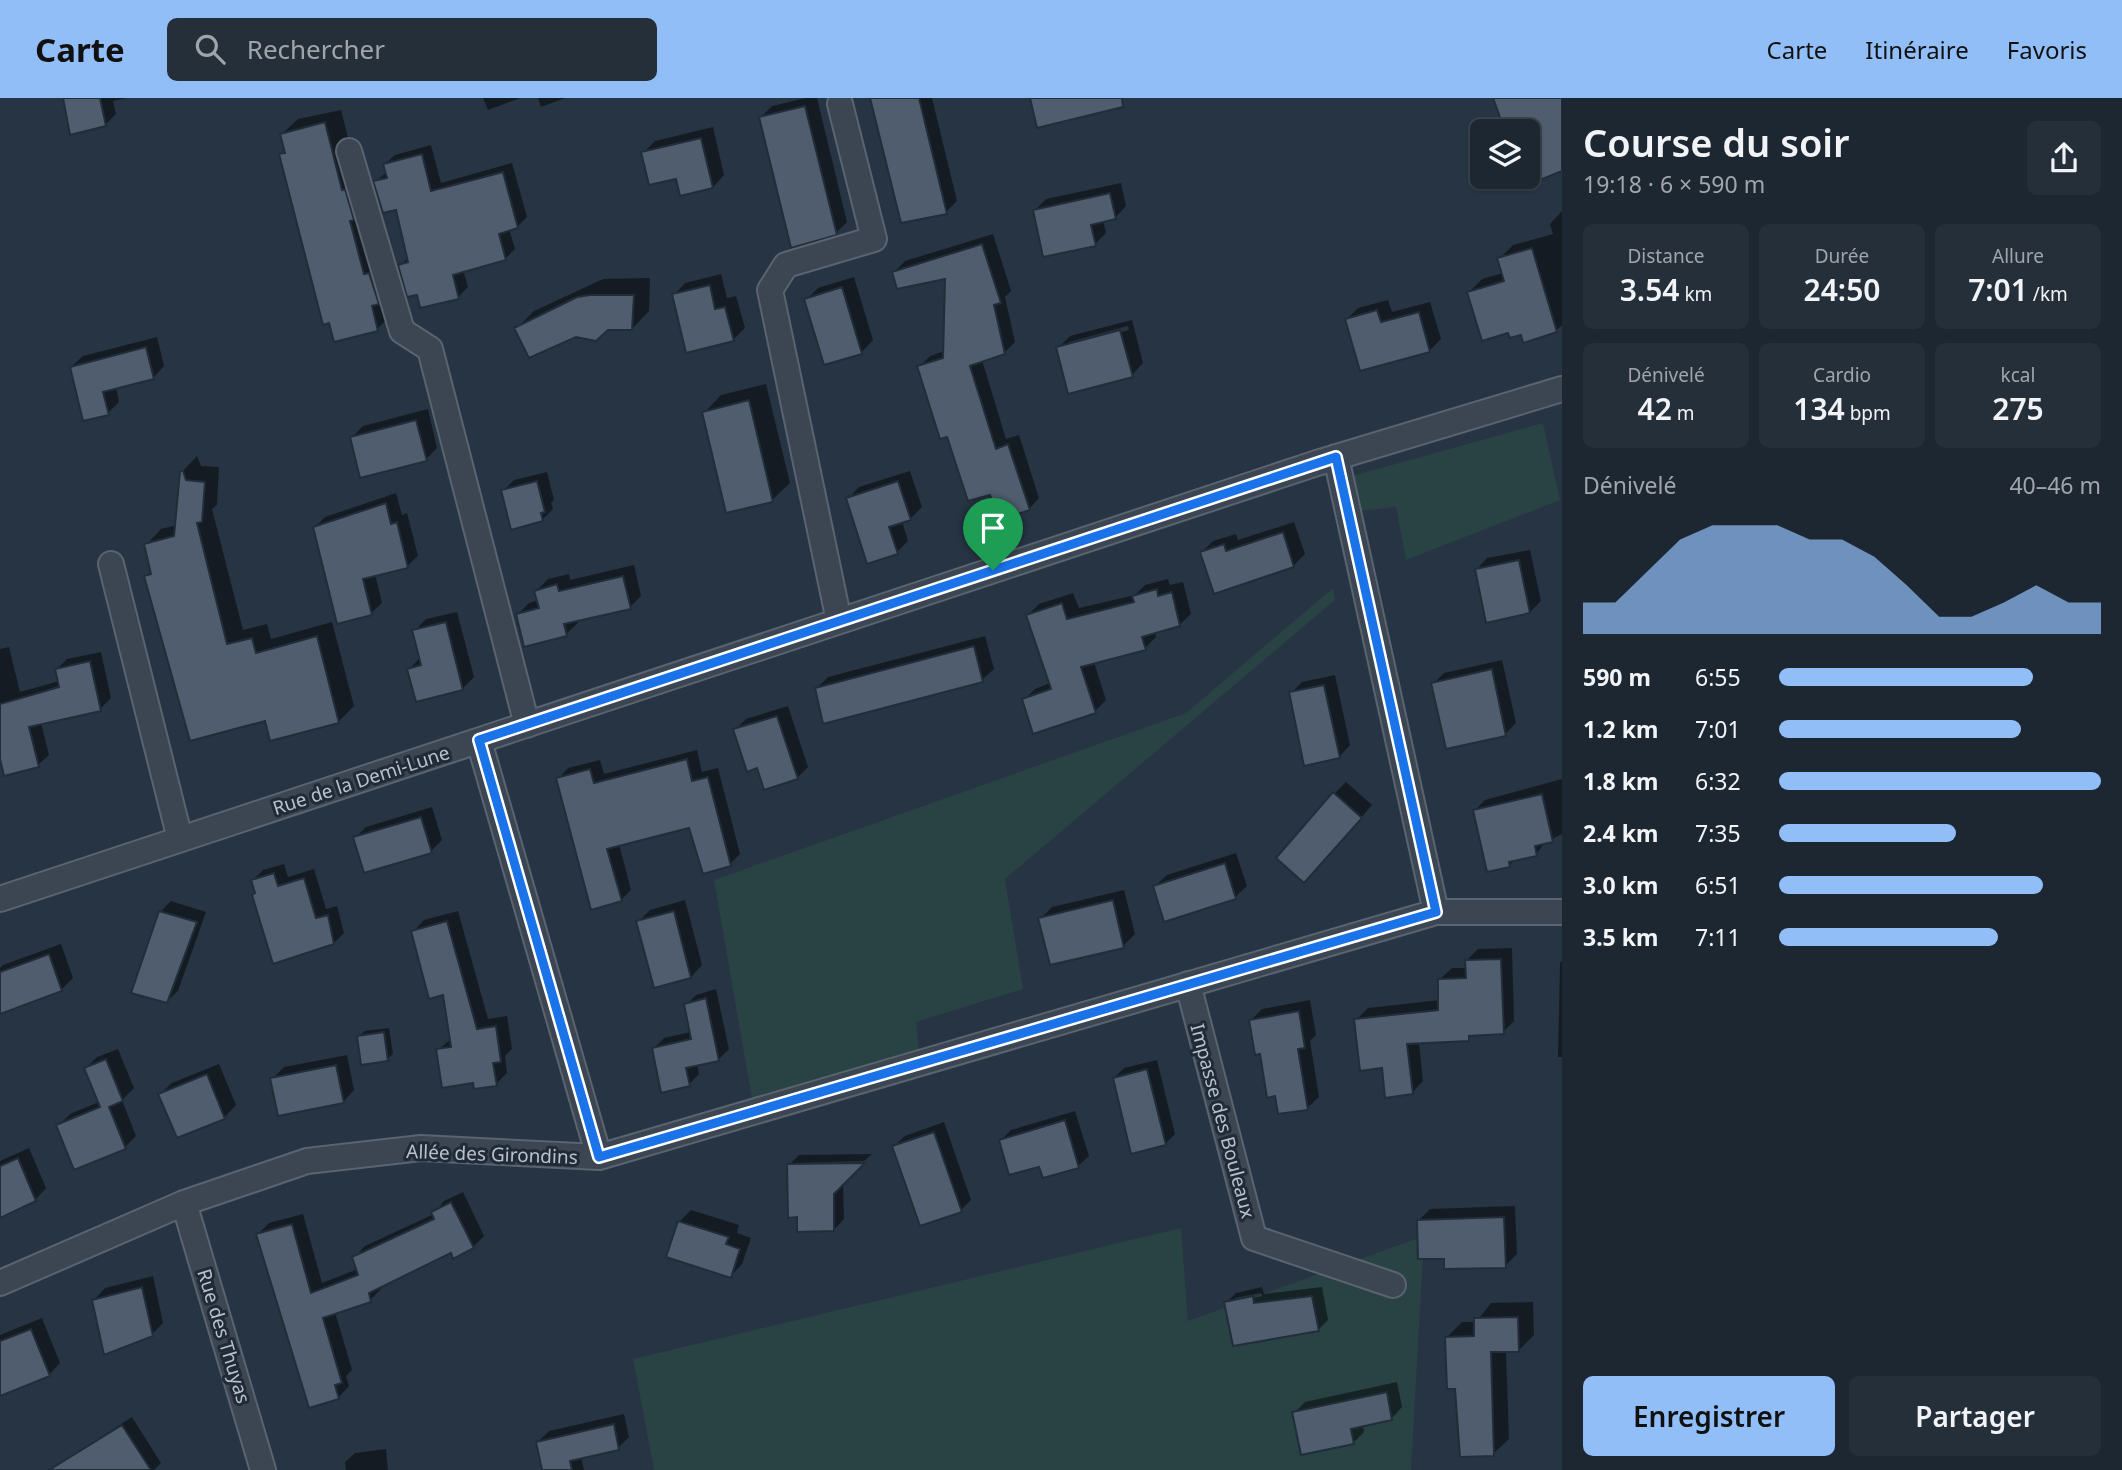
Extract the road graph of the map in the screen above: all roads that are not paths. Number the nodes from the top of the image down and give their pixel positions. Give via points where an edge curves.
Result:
1 (840, 104) dead end
2 (348, 150) dead end
3 (1562, 389) edge
4 (1336, 457) junction
5 (111, 564) dead end
6 (839, 621) junction
7 (527, 725) junction
8 (479, 740) junction
9 (180, 839) junction
10 (0, 899) edge
11 (1436, 912) junction
12 (1562, 912) edge
13 (1188, 984) junction
14 (599, 1157) junction
15 (184, 1203) junction
16 (0, 1283) edge
17 (1393, 1284) dead end
18 (264, 1470) edge

1 - 6 street via 874,239 786,265 770,290
2 - 7 street via 402,331 430,349
3 - 4 street, Rue de la Demi-Lune
4 - 6 street, Rue de la Demi-Lune
4 - 11 street
5 - 9 street
6 - 7 street, Rue de la Demi-Lune
7 - 8 street, Rue de la Demi-Lune
8 - 9 street, Rue de la Demi-Lune
8 - 14 street
9 - 10 street, Rue de la Demi-Lune
11 - 12 street, Allée des Girondins
11 - 13 street, Allée des Girondins
13 - 14 street, Allée des Girondins
13 - 17 street, Impasse des Bouleaux via 1254,1238
14 - 15 street, Allée des Girondins via 421,1148 307,1161
15 - 16 street, Allée des Girondins
15 - 18 street, Rue des Thuyas

